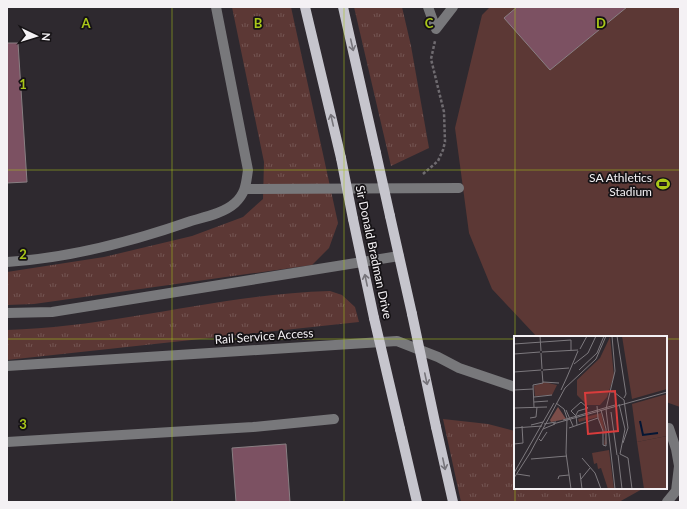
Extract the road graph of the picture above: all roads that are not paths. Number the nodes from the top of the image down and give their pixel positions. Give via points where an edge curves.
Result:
1 (216, 7) edge
2 (305, 7) edge
3 (343, 7) edge
4 (428, 7) edge
5 (453, 7) edge
6 (459, 188) dead end
7 (246, 189) junction
8 (399, 256) junction
9 (7, 262) edge
10 (362, 262) junction
11 (7, 313) edge
12 (7, 366) edge
13 (514, 387) edge
14 (334, 419) dead end
15 (668, 427) edge
16 (680, 431) edge
17 (7, 442) edge
18 (417, 502) edge
19 (453, 502) edge
20 (667, 502) edge

1 - 7 lane via 248,170
10 -> 2 main road, Sir Donald Bradman Drive, bridge
3 -> 8 main road, Sir Donald Bradman Drive, bridge
4 - 5 lane via 436,29
6 - 7 lane
7 - 9 lane via 235,203 222,210 155,233 112,246
8 - 10 lane
8 -> 19 main road, Sir Donald Bradman Drive, bridge
10 - 11 lane via 52,312
18 -> 10 main road, Sir Donald Bradman Drive, bridge
12 - 13 lane, Rail Service Access via 397,341 459,368
14 - 17 lane via 253,427
15 - 16 lane
15 - 20 lane via 679,466 676,491

